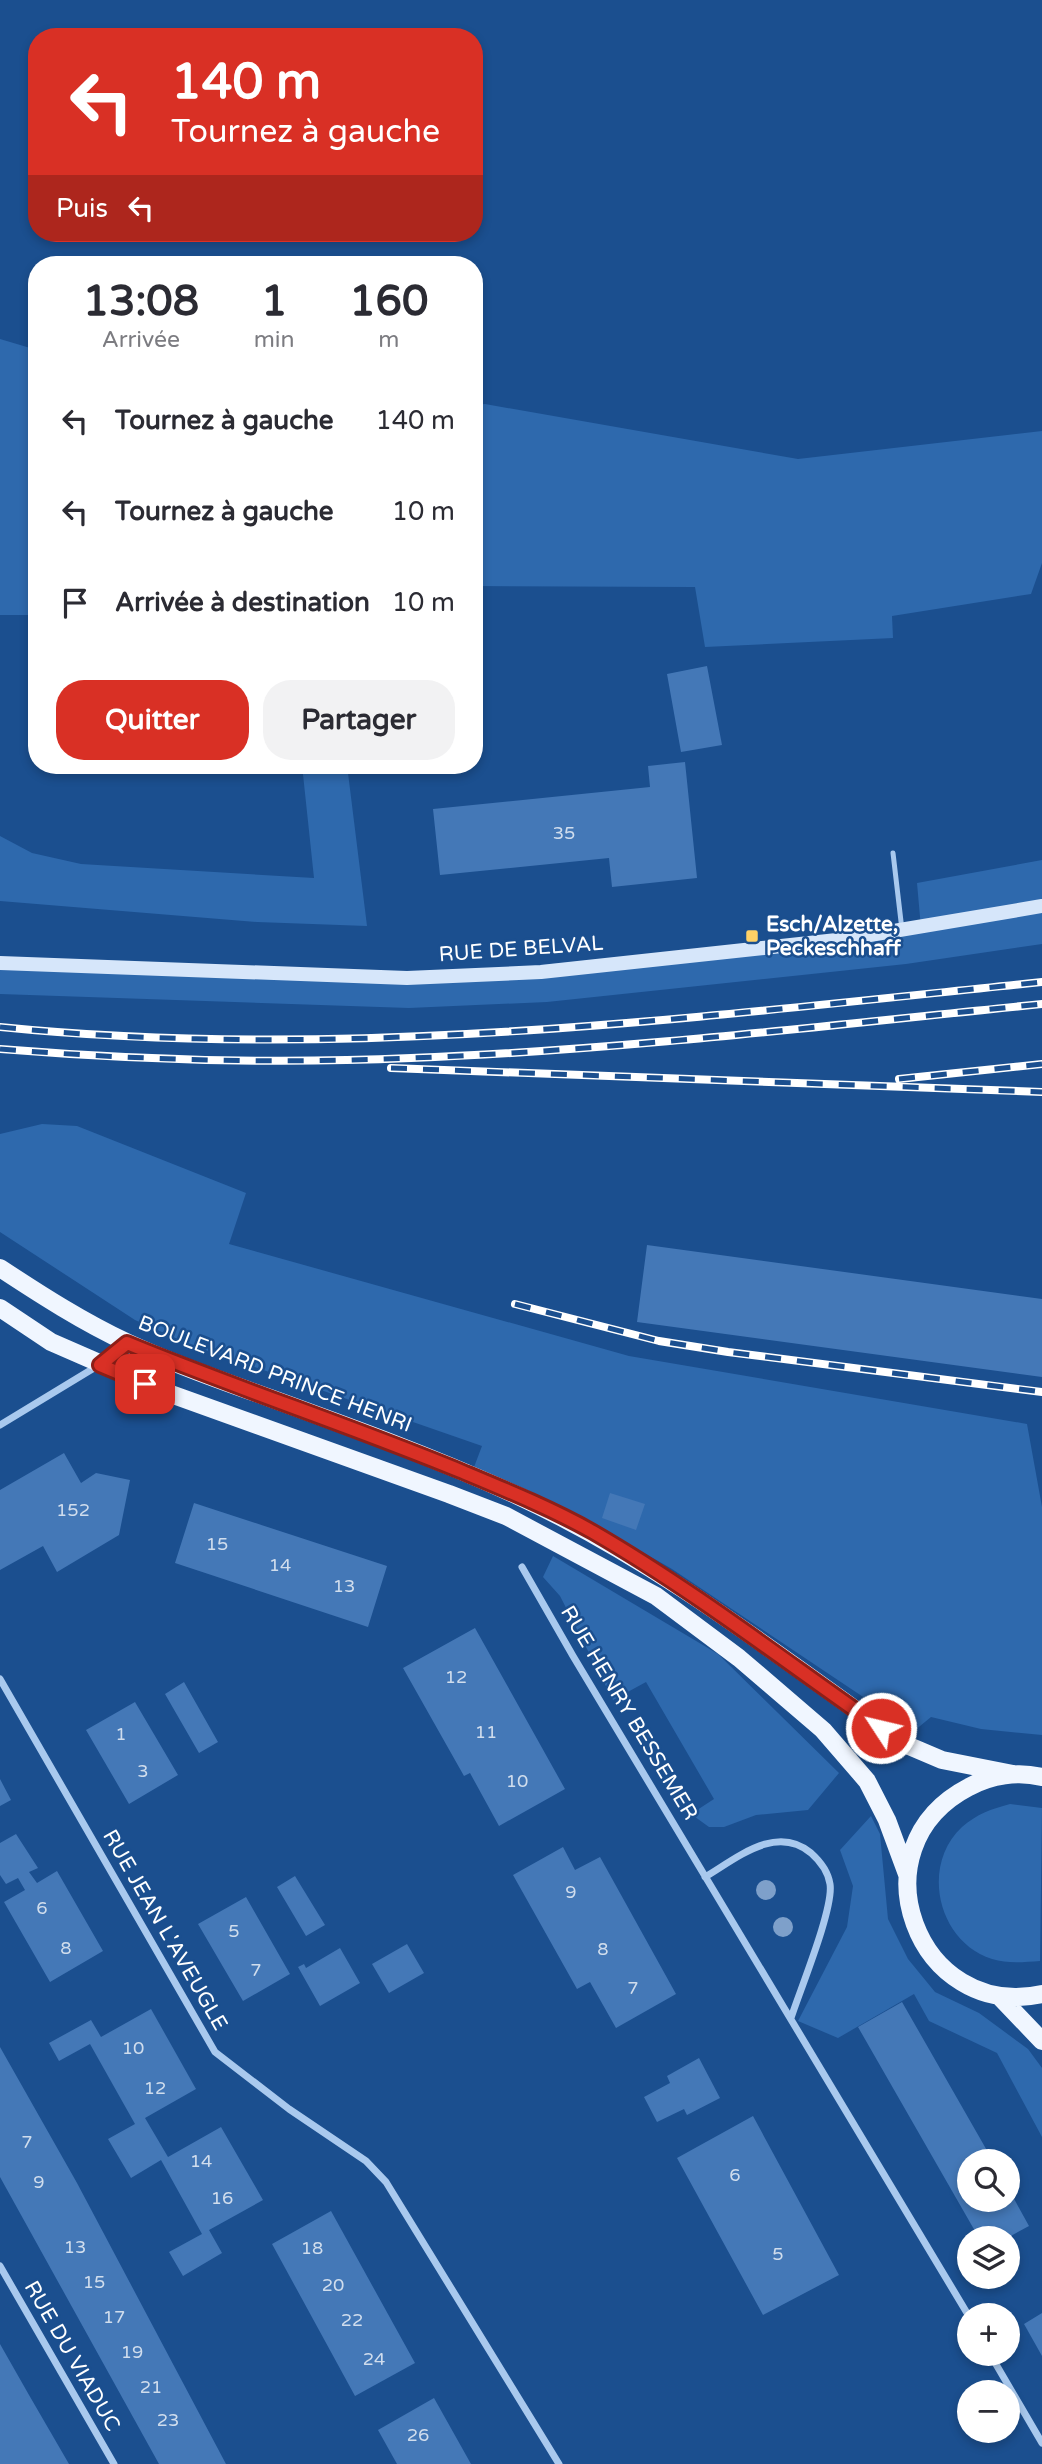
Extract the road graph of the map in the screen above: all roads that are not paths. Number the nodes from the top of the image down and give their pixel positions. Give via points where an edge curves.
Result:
1 (893, 853) dead end
2 (1042, 906) edge
3 (902, 931) junction
4 (0, 963) edge
5 (0, 1268) edge
6 (0, 1308) edge
7 (127, 1343) junction
8 (100, 1365) junction
9 (0, 1425) edge
10 (522, 1567) dead end
11 (0, 1679) edge
12 (1013, 1774) junction
13 (1042, 1777) edge
14 (907, 1874) junction
15 (705, 1877) junction
16 (1042, 1994) edge
17 (999, 1996) junction
18 (791, 2018) junction
19 (1042, 2041) edge
20 (0, 2266) edge
21 (960, 2303) edge
22 (997, 2366) edge
23 (1042, 2443) edge
24 (114, 2464) edge
25 (559, 2464) edge

1 - 3 lane
2 - 3 main road, RUE DE BELVAL
3 - 4 main road, RUE DE BELVAL via 541,972 408,978
5 - 7 main road, BOULEVARD PRINCE HENRI
6 - 8 main road via 51,1342
7 - 8 street
7 - 12 main road, BOULEVARD PRINCE HENRI via 406,1447 515,1494 591,1531 676,1585 902,1743 942,1760
8 - 9 street
8 - 14 main road via 506,1516 656,1596 739,1658 823,1730 867,1781
10 - 15 street, RUE HENRY BESSEMER
11 - 25 street, RUE JEAN L'AVEUGLE via 215,2052 366,2161 386,2182
12 - 13 main road
12 - 14 main road via 982,1780 954,1795 931,1816 915,1843
14 - 17 main road via 909,1907 920,1938 940,1965 967,1984
15 - 18 street, RUE HENRY BESSEMER
15 - 18 street via 753,1847 777,1840 802,1846 821,1861 830,1885 827,1909
16 - 17 main road
17 - 19 main road
18 - 21 street, RUE HENRY BESSEMER
20 - 24 street, RUE DU VIADUC
22 - 23 street

